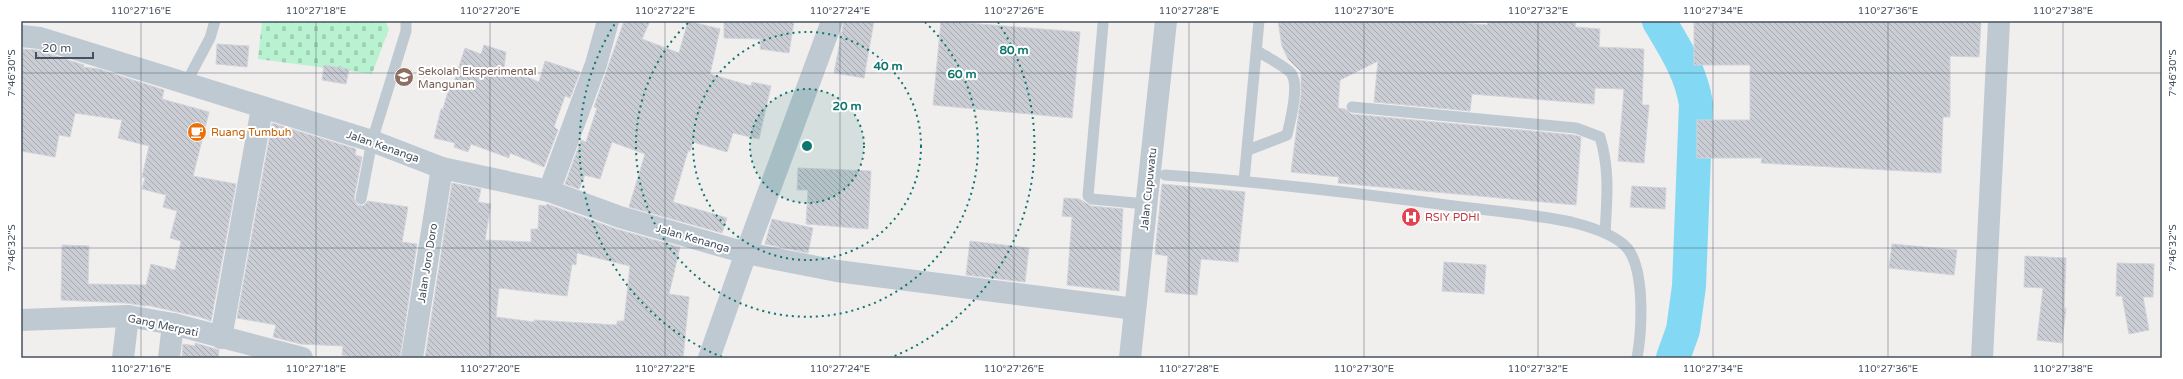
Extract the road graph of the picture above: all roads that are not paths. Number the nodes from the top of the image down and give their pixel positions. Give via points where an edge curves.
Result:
1 (215, 21) edge
2 (406, 21) edge
3 (608, 21) edge
4 (832, 21) edge
5 (1166, 21) edge
6 (1259, 21) edge
7 (1998, 21) edge
8 (1103, 24) dead end
9 (34, 32) edge
10 (1257, 51) junction
11 (185, 85) junction
12 (1352, 107) dead end
13 (262, 108) junction
14 (372, 141) junction
15 (1248, 150) junction
16 (442, 168) junction
17 (1165, 175) dead end
18 (1244, 181) junction
19 (548, 191) junction
20 (360, 199) dead end
21 (1146, 204) junction
22 (1606, 233) junction
23 (746, 253) junction
24 (1135, 309) junction
25 (128, 316) junction
26 (21, 320) edge
27 (173, 324) junction
28 (221, 338) junction
29 (123, 358) edge
30 (169, 358) edge
31 (302, 358) edge
32 (412, 358) edge
33 (710, 358) edge
34 (1130, 358) edge
35 (1637, 358) edge
36 (1982, 358) edge

1 - 11 lane via 210,38
2 - 14 lane via 406,31
3 - 19 street via 596,64
4 - 23 street
5 - 21 street, Jalan Cupuwatu
6 - 10 lane
7 - 36 street
8 - 21 lane via 1089,198
9 - 11 street, Jalan Kenanga
10 - 15 lane
10 - 15 lane via 1291,74 1294,84 1293,110 1287,135
11 - 13 street, Jalan Kenanga
12 - 22 lane via 1576,128 1592,132 1600,137 1607,160
13 - 14 street, Jalan Kenanga
13 - 28 street
14 - 16 street, Jalan Kenanga
14 - 20 lane
15 - 18 lane
16 - 19 street, Jalan Kenanga
16 - 32 street, Jalan Joro Doro
17 - 18 lane
18 - 22 lane via 1358,193 1571,222
19 - 23 street, Jalan Kenanga via 620,217
21 - 24 street, Jalan Cupuwatu
22 - 35 lane via 1627,248 1636,268 1642,309
23 - 24 street, Jalan Kenanga via 837,271
23 - 33 street
24 - 34 street, Jalan Cupuwatu
25 - 26 street, Gang Merpati
25 - 27 street, Gang Merpati
25 - 29 street
27 - 28 street, Gang Merpati
27 - 30 street
28 - 31 street, Gang Merpati

